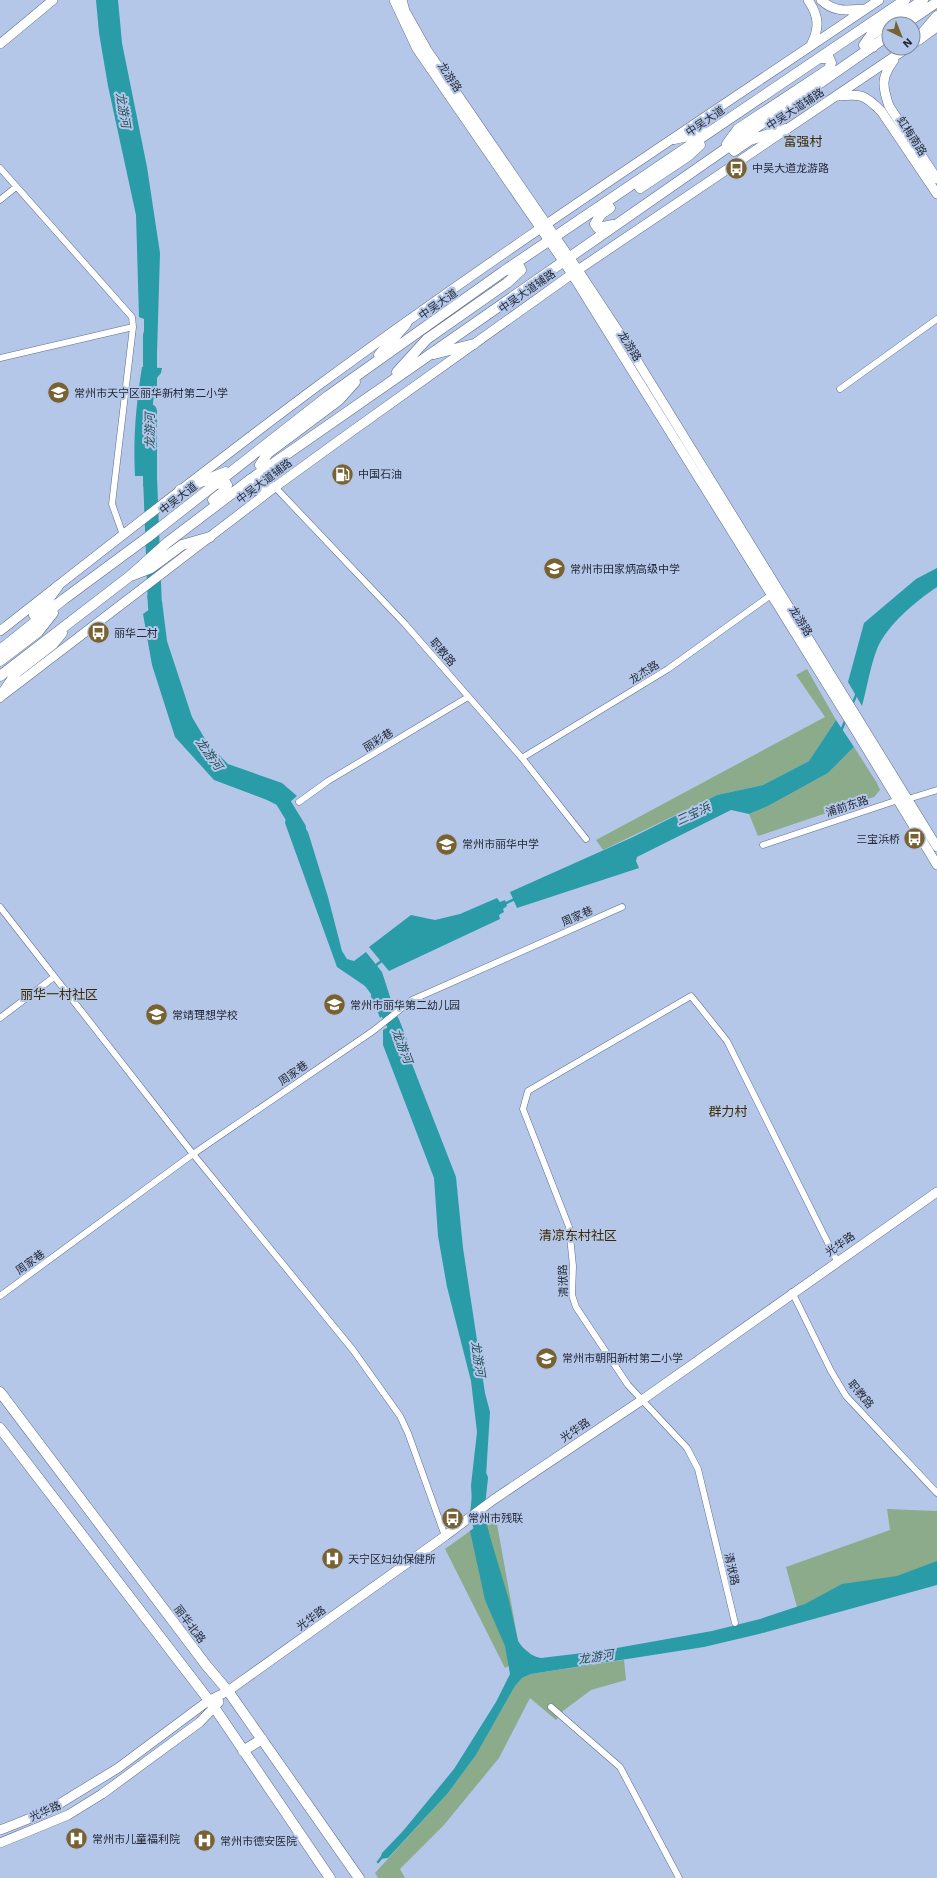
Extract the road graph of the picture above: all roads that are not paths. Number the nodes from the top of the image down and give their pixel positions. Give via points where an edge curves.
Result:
1 (54, 0) edge
2 (394, 0) edge
3 (402, 0) edge
4 (822, 0) edge
5 (879, 0) edge
6 (905, 0) edge
7 (923, 0) edge
8 (937, 2) edge
9 (811, 4) edge
10 (866, 9) junction
11 (917, 16) edge
12 (937, 16) edge
13 (937, 28) edge
14 (921, 34) edge
15 (921, 38) edge
16 (881, 41) edge
17 (0, 44) edge
18 (809, 47) junction
19 (872, 47) junction
20 (896, 56) edge
21 (896, 56) edge
22 (820, 58) junction
23 (836, 96) junction
24 (885, 108) junction
25 (724, 123) junction
26 (786, 129) junction
27 (712, 131) junction
28 (674, 139) junction
29 (721, 152) junction
30 (703, 165) junction
31 (0, 168) edge
32 (937, 179) edge
33 (16, 187) junction
34 (937, 194) edge
35 (0, 200) edge
36 (618, 224) junction
37 (543, 228) junction
38 (552, 240) junction
39 (566, 259) junction
40 (504, 272) junction
41 (575, 272) junction
42 (937, 319) edge
43 (406, 324) junction
44 (133, 327) junction
45 (474, 344) junction
46 (427, 356) junction
47 (0, 358) edge
48 (370, 367) junction
49 (385, 386) junction
50 (840, 389) dead end
51 (272, 465) junction
52 (237, 467) junction
53 (215, 484) junction
54 (274, 487) junction
55 (180, 490) junction
56 (233, 493) junction
57 (123, 534) junction
58 (210, 537) junction
59 (168, 542) junction
60 (130, 576) junction
61 (58, 586) junction
62 (771, 595) junction
63 (64, 599) junction
64 (70, 623) junction
65 (0, 631) edge
66 (0, 648) edge
67 (0, 661) edge
68 (0, 676) edge
69 (468, 697) junction
70 (0, 698) edge
71 (522, 758) junction
72 (937, 790) edge
73 (908, 799) junction
74 (898, 800) junction
75 (300, 802) dead end
76 (586, 839) dead end
77 (763, 845) dead end
78 (937, 847) edge
79 (937, 864) edge
80 (0, 907) edge
81 (622, 907) dead end
82 (54, 976) junction
83 (0, 1018) edge
84 (193, 1154) junction
85 (937, 1192) edge
86 (837, 1261) junction
87 (792, 1292) junction
88 (0, 1296) edge
89 (0, 1392) edge
90 (642, 1400) junction
91 (0, 1428) edge
92 (937, 1493) edge
93 (445, 1536) junction
94 (734, 1622) dead end
95 (228, 1691) junction
96 (211, 1704) junction
97 (551, 1707) dead end
98 (262, 1739) junction
99 (244, 1751) junction
100 (0, 1830) edge
101 (0, 1843) edge
102 (358, 1876) edge
103 (330, 1878) edge
104 (679, 1878) edge

1 - 17 main road
2 - 37 main road, 龙游路 via 416,49
3 - 37 main road, 龙游路 via 405,11 427,50
4 - 10 main road via 832,8
5 - 10 main road
6 - 22 main road, 中吴大道
7 - 19 main road via 870,35 864,45
8 - 11 main road
9 - 18 main road via 818,22 817,34
10 - 18 main road
12 - 14 main road
13 - 15 main road, 中吴大道辅路
16 - 19 main road
18 - 28 main road
19 - 29 main road
20 - 23 main road, 中吴大道辅路
21 - 24 main road via 883,80
22 - 25 main road, 中吴大道
22 - 29 main road via 829,58 832,62 829,69 738,129
23 - 24 main road via 858,94
23 - 26 main road, 中吴大道辅路
24 - 32 main road, 虹梅南路
24 - 34 main road, 虹梅南路
25 - 27 main road, 中吴大道
25 - 36 main road via 688,156 602,214 595,224 598,228
26 - 30 main road via 750,140
26 - 41 main road, 中吴大道辅路
27 - 28 main road
27 - 38 main road, 中吴大道
28 - 37 main road
29 - 30 main road
30 - 36 main road
31 - 33 street
33 - 35 street
33 - 44 street via 132,317
36 - 39 main road
37 - 38 main road, 龙游路
37 - 43 main road
38 - 39 main road, 龙游路
38 - 40 main road, 中吴大道
39 - 41 main road, 龙游路
39 - 46 main road
40 - 48 main road, 中吴大道
40 - 49 main road via 519,266 521,270 507,283 428,339
41 - 45 main road, 中吴大道辅路
41 - 62 main road, 龙游路
41 - 73 main road, 龙游路 via 703,466
42 - 50 street
43 - 48 main road
43 - 55 main road via 319,385
44 - 47 street
44 - 57 street via 112,504
45 - 46 main road
45 - 54 main road, 中吴大道辅路
46 - 49 main road
48 - 51 main road via 339,400 268,453 260,464 262,467
48 - 52 main road, 中吴大道 via 328,396
49 - 51 main road
51 - 56 main road
52 - 53 main road, 中吴大道
52 - 55 main road
53 - 59 main road via 225,482 227,485 223,492 193,516
53 - 63 main road, 中吴大道
54 - 56 main road
54 - 58 main road, 中吴大道辅路
54 - 69 street, 职教路 via 405,624
55 - 57 main road
56 - 59 main road
57 - 61 main road
58 - 60 main road via 182,545 151,568
58 - 70 main road, 中吴大道辅路
59 - 60 main road
60 - 64 main road
61 - 65 main road
61 - 66 main road via 40,611 14,631
62 - 71 street, 龙杰路 via 668,669
62 - 74 main road, 龙游路
63 - 66 main road, 中吴大道
63 - 67 main road via 38,632
64 - 68 main road
64 - 70 main road via 53,644 17,672
69 - 71 street, 职教路
69 - 75 street, 丽彩巷 via 328,781
71 - 76 street, 职教路
72 - 73 street, 浦前东路
73 - 74 street, 浦前东路
73 - 78 main road
74 - 77 street, 浦前东路
74 - 79 main road
80 - 82 street
81 - 84 street, 周家巷 via 412,1000 373,1031
82 - 83 street
82 - 84 street
84 - 88 street, 周家巷
84 - 93 street via 353,1350 400,1416
85 - 86 main road, 光华路
86 - 87 main road, 光华路
86 - 90 street, 清洑路 via 727,1041 691,996 528,1091 523,1109 569,1227 573,1266 572,1295 576,1307 628,1385
87 - 90 main road, 光华路
87 - 92 street, 职教路 via 846,1396
89 - 95 main road, 丽华北路
90 - 93 main road, 光华路 via 493,1500
90 - 94 street, 清洑路 via 687,1448 698,1470
91 - 96 main road
93 - 95 main road, 光华路
95 - 96 main road, 光华路
95 - 98 main road, 丽华北路
96 - 99 main road
96 - 100 main road, 光华路 via 118,1768 46,1812
96 - 101 main road, 光华路 via 200,1722 102,1794 68,1815
97 - 104 street via 620,1767
98 - 99 main road
98 - 102 main road, 丽华北路
99 - 103 main road

